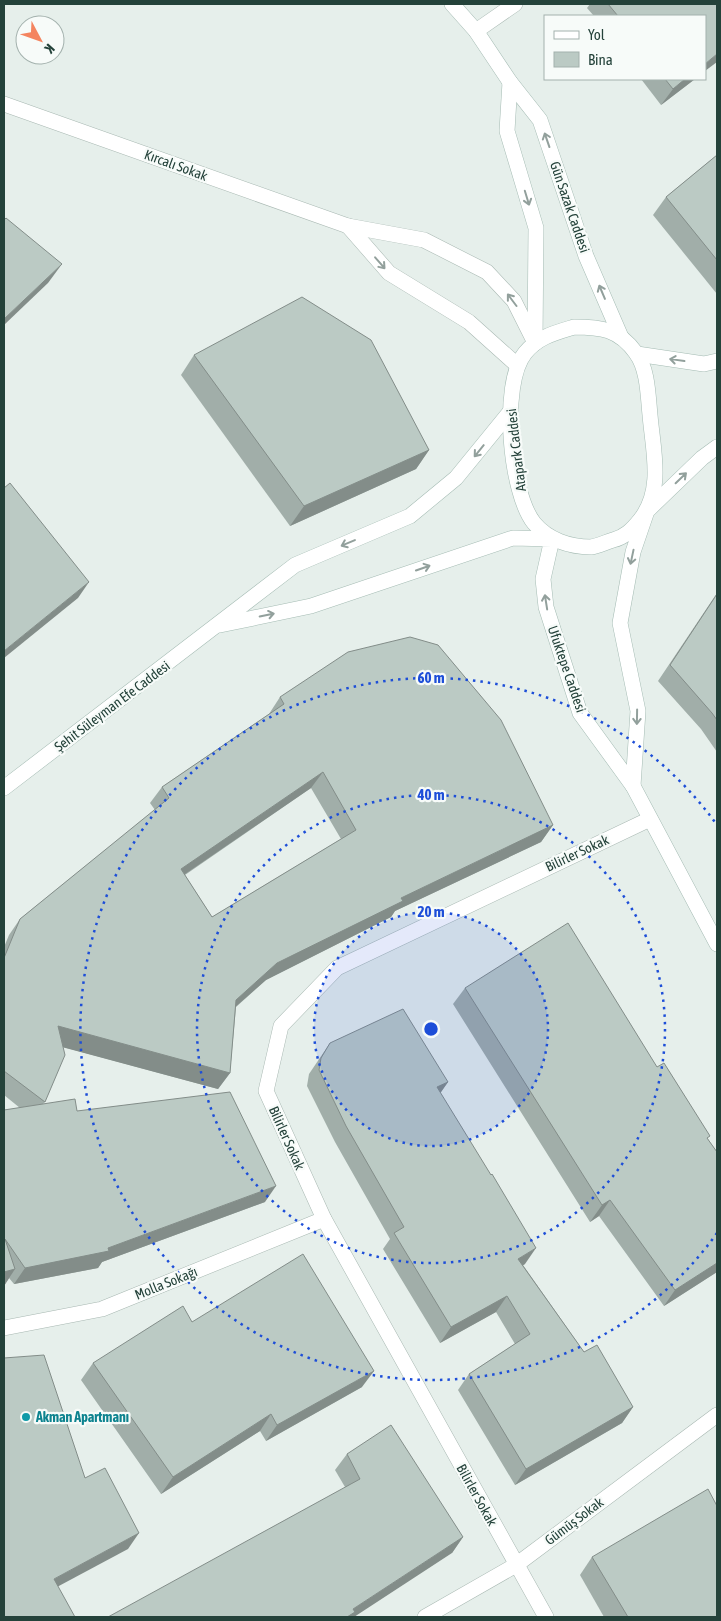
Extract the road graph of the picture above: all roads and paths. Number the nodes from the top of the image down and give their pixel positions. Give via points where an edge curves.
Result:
1 (452, 4) edge
2 (515, 4) edge
3 (476, 31) junction
4 (510, 82) junction
5 (4, 104) edge
6 (348, 226) junction
7 (621, 337) junction
8 (534, 344) junction
9 (637, 354) junction
10 (717, 361) edge
11 (517, 365) junction
12 (510, 413) junction
13 (717, 447) edge
14 (647, 511) junction
15 (552, 539) junction
16 (220, 625) junction
17 (633, 786) junction
18 (4, 788) edge
19 (650, 819) junction
20 (717, 944) edge
21 (324, 1219) junction
22 (4, 1328) edge
23 (717, 1415) edge
24 (516, 1565) junction
25 (425, 1617) edge
26 (546, 1617) edge

1 - 3 street, Gün Sazak Caddesi
2 - 3 street
3 - 4 street, Gün Sazak Caddesi
7 -> 4 street, Gün Sazak Caddesi via 586,256 540,120
4 -> 8 street via 507,131 536,228
5 - 6 street, Kırcalı Sokak
8 -> 6 street, Kırcalı Sokak via 514,301 487,272 424,240
6 -> 11 street, Kırcalı Sokak via 389,273 469,322
7 - 8 street, Atapark Caddesi via 600,327 574,327 546,335
7 - 9 street, Atapark Caddesi
8 - 11 street, Atapark Caddesi
10 -> 9 street via 704,364
9 - 14 street, Atapark Caddesi via 646,380 655,472 654,496
11 - 12 street, Atapark Caddesi
12 - 15 street, Atapark Caddesi via 519,490 534,523
12 -> 16 street, Şehit Süleyman Efe Caddesi via 456,478 410,516 295,565
14 -> 13 street, Atapark Caddesi
14 - 15 street, Atapark Caddesi via 629,532 593,547
14 -> 17 street via 632,552 620,623 638,711
16 -> 15 street via 311,606 513,538
17 -> 15 street, Ufuktepe Caddesi via 580,713 546,607 543,579
16 - 18 street, Şehit Süleyman Efe Caddesi
17 - 19 street, Ufuktepe Caddesi
19 - 20 street, Ufuktepe Caddesi
19 - 21 street, Bilirler Sokak via 337,968 281,1026 266,1091
21 - 22 street, Molla Sokağı via 102,1309
21 - 24 street, Bilirler Sokak
23 - 24 street, Gümüş Sokak
24 - 25 street, Gümüş Sokak
24 - 26 street, Bilirler Sokak

